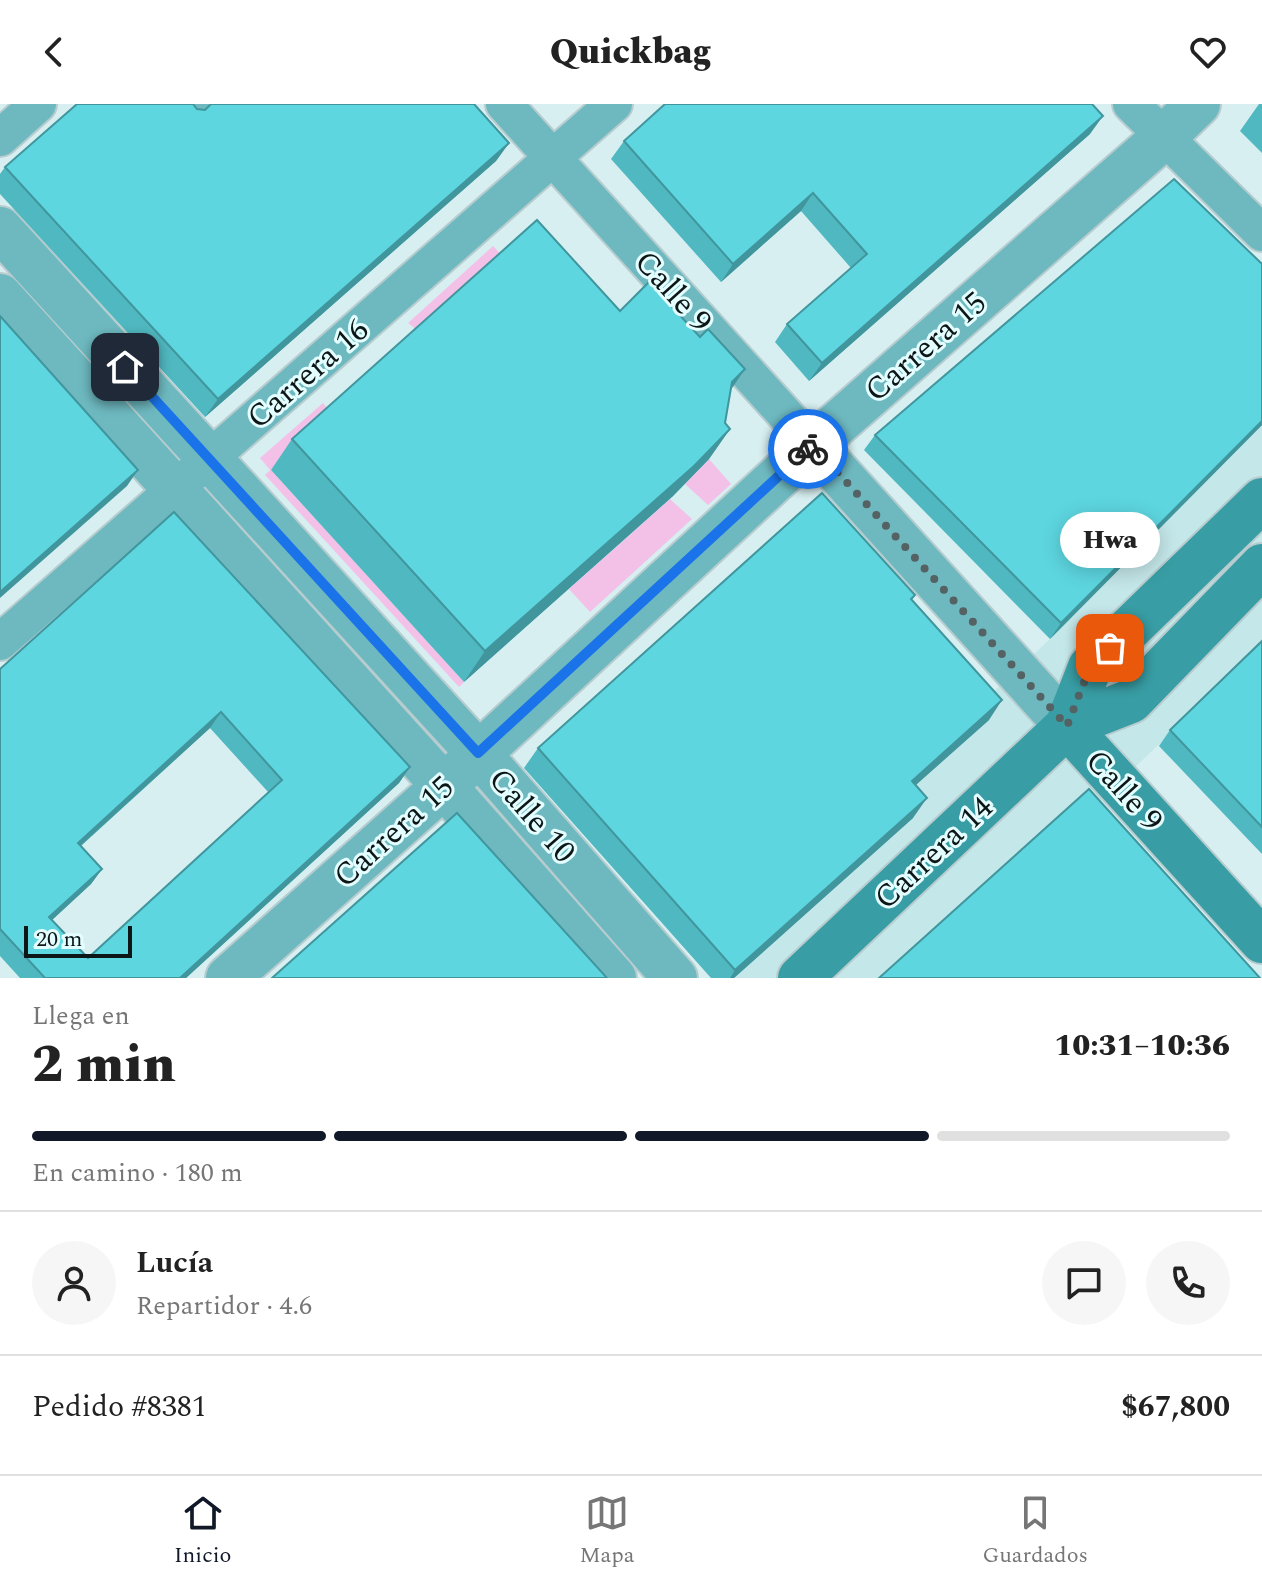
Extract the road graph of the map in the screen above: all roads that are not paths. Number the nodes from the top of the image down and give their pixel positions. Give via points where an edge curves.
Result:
1 (38, 104) edge
2 (504, 104) edge
3 (614, 104) edge
4 (1131, 104) edge
5 (1198, 104) edge
6 (1164, 137) junction
7 (0, 138) edge
8 (553, 157) junction
9 (0, 229) edge
10 (1262, 233) edge
11 (0, 296) edge
12 (813, 445) junction
13 (209, 459) junction
14 (175, 489) junction
15 (1262, 500) edge
16 (1262, 566) edge
17 (0, 642) edge
18 (1067, 726) junction
19 (478, 753) junction
20 (444, 786) junction
21 (1262, 941) edge
22 (228, 978) edge
23 (614, 978) edge
24 (675, 978) edge
25 (800, 978) edge

1 - 7 street
2 - 8 street, Calle 9
3 - 8 street, Carrera 16
4 - 6 street
5 - 6 street, Carrera 15
6 - 10 street
6 - 12 street, Carrera 15
8 - 12 street, Calle 9
8 - 13 street, Carrera 16
9 - 13 street, Calle 10
11 - 14 street, Calle 10
12 - 18 street, Calle 9
12 - 19 street, Carrera 15
13 - 14 street, Carrera 16
13 - 19 street, Calle 10
14 - 17 street, Carrera 16
14 - 20 street, Calle 10
15 - 18 main road, Carrera 14 via 1090,667
16 - 18 main road, Carrera 14 via 1131,701
18 - 21 main road, Calle 9
18 - 25 main road, Carrera 14
19 - 20 street, Carrera 15
19 - 24 street, Calle 10
20 - 22 street, Carrera 15
20 - 23 street, Calle 10

